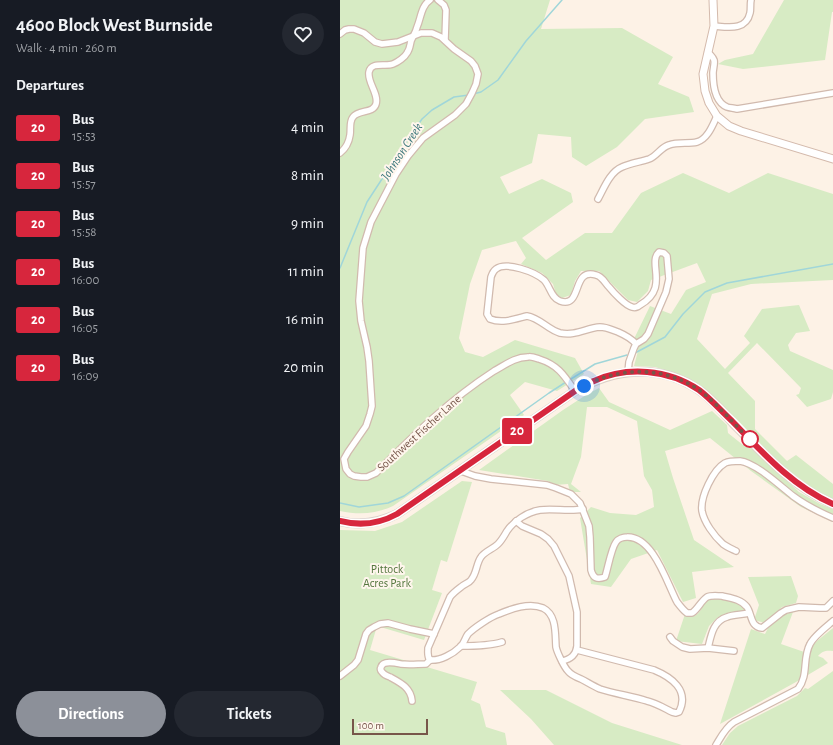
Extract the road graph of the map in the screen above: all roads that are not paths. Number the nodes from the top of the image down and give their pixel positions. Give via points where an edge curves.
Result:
1 (430, 0) edge
2 (438, 0) edge
3 (713, 0) edge
4 (750, 0) edge
5 (714, 26) junction
6 (340, 34) edge
7 (413, 36) junction
8 (445, 40) junction
9 (708, 52) junction
10 (833, 93) edge
11 (717, 116) junction
12 (340, 153) edge
13 (833, 159) edge
14 (598, 199) dead end
15 (636, 344) junction
16 (628, 372) junction
17 (575, 391) junction
18 (461, 471) junction
19 (833, 504) edge
20 (583, 509) junction
21 (833, 518) edge
22 (340, 521) edge
23 (516, 521) junction
24 (736, 551) dead end
25 (832, 604) edge
26 (749, 613) junction
27 (833, 621) edge
28 (434, 634) junction
29 (670, 637) dead end
30 (502, 642) dead end
31 (461, 646) junction
32 (708, 648) junction
33 (577, 650) junction
34 (734, 651) dead end
35 (430, 660) junction
36 (562, 661) junction
37 (340, 676) edge
38 (412, 701) dead end
39 (716, 745) edge

1 - 7 street via 423,7
2 - 8 street via 446,10
3 - 5 street
4 - 5 street via 750,14 743,24 732,28
5 - 9 street
6 - 7 street, Southwest Fischer Lane via 345,30 354,29 382,44 398,42
7 - 8 street, Southwest Fischer Lane via 432,33
7 - 12 street via 408,51 401,59 393,64 375,65 369,71 376,104 373,109 358,112 351,120 350,136 346,147
8 - 17 street, Southwest Fischer Lane via 474,64 478,77 469,99 460,110 423,138 408,156 396,174 366,237 362,253 359,301 369,361 372,406 366,426 345,456 344,465 354,476 372,475 443,408 512,360 529,356 544,360 560,370
9 - 10 street via 714,59 714,90 727,107 737,109
9 - 11 street via 703,74 704,86 709,103
11 - 13 street via 729,126
11 - 14 street via 702,140 669,145 649,159 618,169
15 - 15 street via 630,338 605,328 564,334 554,331 534,317 503,321 490,319 487,314 492,273 504,266 529,271 544,280 554,297 561,302 574,298 585,275 596,275 627,304 635,307 644,302 655,289 655,259 659,252 664,253 667,256 669,274 667,288 650,330 644,339
15 - 16 street
16 - 17 main road via 612,374
16 - 19 main road via 666,375 697,389 786,474 810,492
17 - 18 main road
18 - 20 street via 491,479 547,485 571,494
18 - 22 main road via 392,517 363,524
20 - 23 street via 540,510
20 - 26 street via 589,526 590,570 595,577 605,577 617,541 631,537 641,541 648,549 659,564 677,602 687,613 697,609 708,596 716,595 742,602
21 - 24 street via 803,503 754,466 742,461 730,461 715,473 703,496 702,510 712,532 723,544
23 - 28 street via 498,544 480,558 471,580 450,597
23 - 33 street via 548,539 570,576 577,612
25 - 26 street via 826,608 799,607 786,610 762,628 756,626
26 - 32 street via 727,617 717,623 712,630
27 - 39 street via 810,644 806,655 804,679 798,689 729,725
28 - 35 street via 428,648
28 - 37 street via 388,623 380,624 369,630 358,660
29 - 32 street via 672,641 690,650
30 - 31 street via 484,646
31 - 35 street via 440,659
31 - 36 street via 468,634 496,615 516,608 539,607 544,608 553,620 556,648
32 - 34 street
33 - 36 street via 570,659
33 - 36 street via 665,675 677,685 682,696 680,712 672,712 649,701 599,688 567,671
35 - 38 street via 426,664 384,663 381,666 380,669 385,675 410,691

